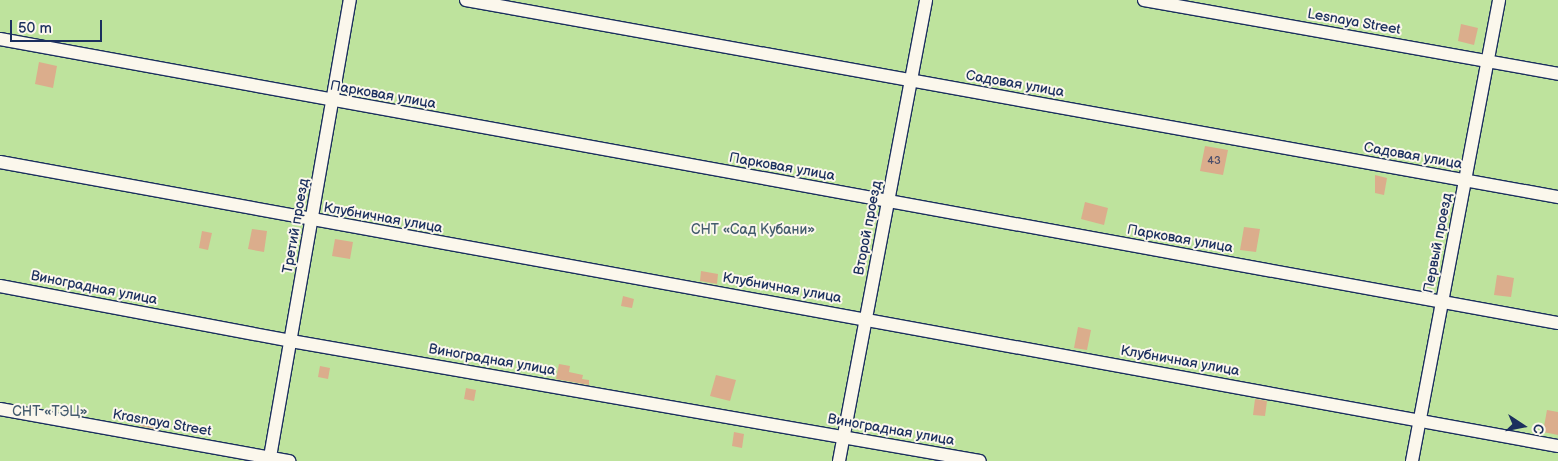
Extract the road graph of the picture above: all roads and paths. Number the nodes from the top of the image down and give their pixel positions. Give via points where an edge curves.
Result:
1 (350, 0) edge
2 (466, 0) edge
3 (926, 0) edge
4 (1144, 0) edge
5 (1499, 0) edge
6 (0, 39) edge
7 (1487, 61) junction
8 (1558, 74) edge
9 (911, 81) junction
10 (333, 101) junction
11 (0, 162) edge
12 (1465, 180) junction
13 (1558, 197) edge
14 (889, 201) junction
15 (313, 220) junction
16 (0, 286) edge
17 (1442, 302) junction
18 (865, 318) junction
19 (1558, 323) edge
20 (291, 341) junction
21 (0, 409) edge
22 (1420, 420) junction
23 (844, 436) junction
24 (1558, 446) edge
25 (270, 458) junction
26 (289, 461) edge
27 (839, 461) edge
28 (980, 461) edge
29 (1412, 461) edge

1 - 10 street, Третий проезд
2 - 9 street, Садовая улица
3 - 9 street, Второй проезд
4 - 7 street, Lesnaya Street
5 - 7 street, Первый проезд
6 - 10 street, Парковая улица
7 - 8 street, Lesnaya Street
7 - 12 street, Первый проезд
9 - 12 street, Садовая улица
9 - 14 street, Второй проезд
10 - 14 street, Парковая улица
10 - 15 street, Третий проезд
11 - 15 street, Клубничная улица
12 - 13 street, Садовая улица
12 - 17 street, Первый проезд
14 - 17 street, Парковая улица
14 - 18 street, Второй проезд
15 - 18 street, Клубничная улица
15 - 20 street, Третий проезд
16 - 20 street, Виноградная улица
17 - 19 street, Парковая улица
17 - 22 street, Первый проезд
18 - 22 street, Клубничная улица
18 - 23 street, Второй проезд
20 - 23 street, Виноградная улица
20 - 25 street, Третий проезд
21 - 25 street, Krasnaya Street
22 - 24 street, Клубничная улица
22 - 29 street, Первый проезд
23 - 27 street, Второй проезд
23 - 28 street, Виноградная улица
25 - 26 street, Krasnaya Street

